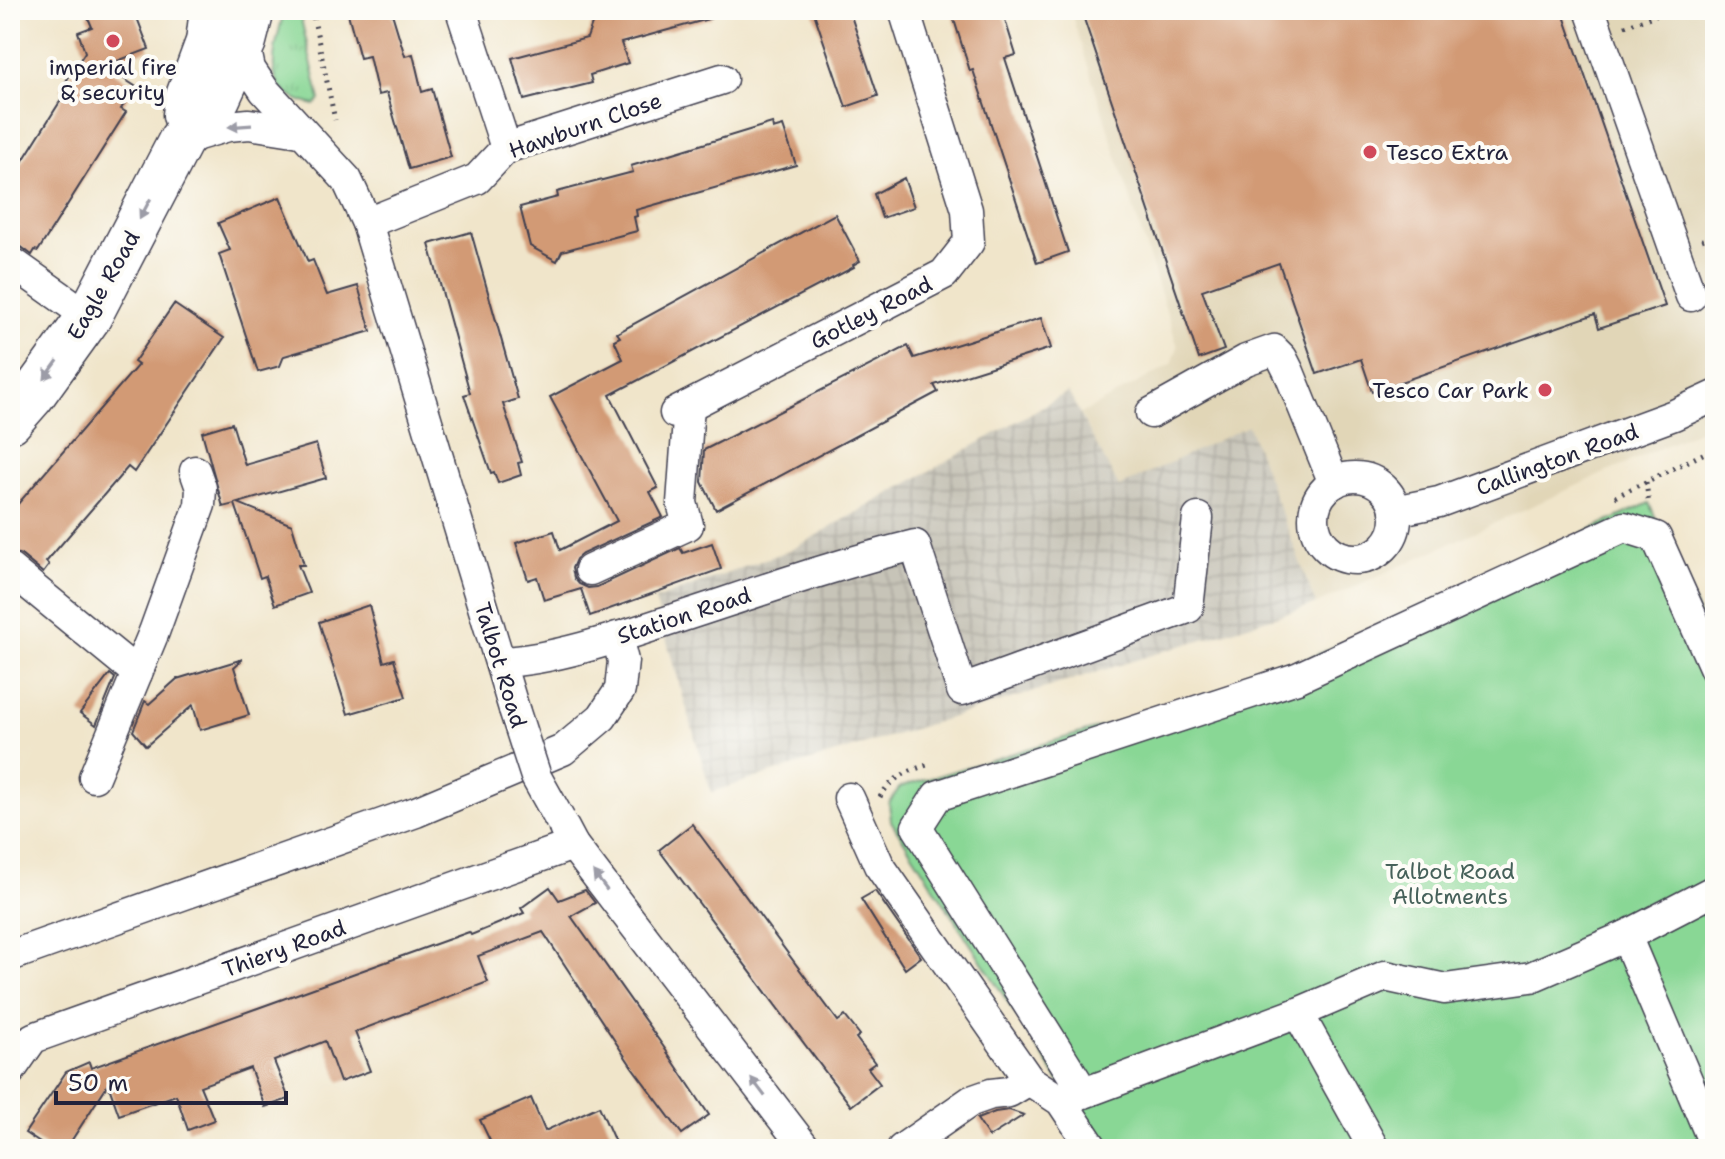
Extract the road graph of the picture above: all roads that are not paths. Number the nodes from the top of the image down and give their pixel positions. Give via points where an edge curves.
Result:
1 (212, 10) edge
2 (461, 10) edge
3 (904, 10) edge
4 (1590, 10) edge
5 (248, 25) edge
6 (722, 79) dead end
7 (300, 132) junction
8 (181, 140) junction
9 (506, 148) junction
10 (367, 223) junction
11 (10, 261) edge
12 (1691, 296) dead end
13 (89, 317) junction
14 (1715, 396) edge
15 (1151, 413) dead end
16 (10, 421) edge
17 (195, 471) dead end
18 (1334, 483) junction
19 (1395, 511) junction
20 (1198, 518) dead end
21 (10, 569) edge
22 (590, 570) dead end
23 (617, 637) junction
24 (501, 662) junction
25 (1715, 669) edge
26 (137, 673) junction
27 (94, 777) dead end
28 (849, 798) dead end
29 (566, 833) junction
30 (1715, 890) edge
31 (1626, 936) junction
32 (10, 956) edge
33 (1298, 1013) junction
34 (10, 1071) edge
35 (1029, 1080) junction
36 (1070, 1093) junction
37 (1715, 1146) edge
38 (806, 1149) edge
39 (902, 1149) edge
40 (1093, 1149) edge
41 (1374, 1149) edge

1 - 8 highway, Eagle Road
2 - 9 street
3 - 22 street, Gotley Road via 967,210 969,242 944,274 682,409 682,503 688,525
4 - 12 street
5 - 7 street, Talbot Road via 250,69
5 - 8 highway, Eagle Road via 218,98
6 - 9 street, Hawburn Close
7 -> 8 street via 249,124
7 - 10 street, Talbot Road via 347,180
8 -> 13 highway, Eagle Road
9 - 10 street, Hawburn Close via 477,179
10 - 24 street, Talbot Road
11 - 13 street
13 -> 16 highway, Eagle Road
14 - 19 street, Callington Road via 1439,502
15 - 18 street via 1274,350 1289,372
17 - 26 street via 200,505
18 - 19 street via 1354,477 1369,480 1382,487
18 - 19 street via 1316,507 1315,519 1321,540 1337,555 1360,559 1386,546
20 - 23 street, Station Road via 1188,608 962,690 915,545
21 - 26 street
23 - 24 street, Station Road via 520,662
23 - 32 street via 623,661 620,690 602,717 563,750 416,812
24 - 29 street, Talbot Road, bridge via 536,777
25 - 36 street via 1656,537 1624,527 1297,678 937,796 917,827
26 - 27 street
28 - 35 street via 879,865
29 - 34 street, Thiery Road via 33,1038
38 -> 29 street, Talbot Road
30 - 31 street
31 - 33 street via 1531,977 1445,989 1385,976
31 - 37 street
33 - 36 street via 1084,1093
33 - 41 street
35 - 36 street
35 - 39 street via 1009,1092 971,1101
36 - 40 street

